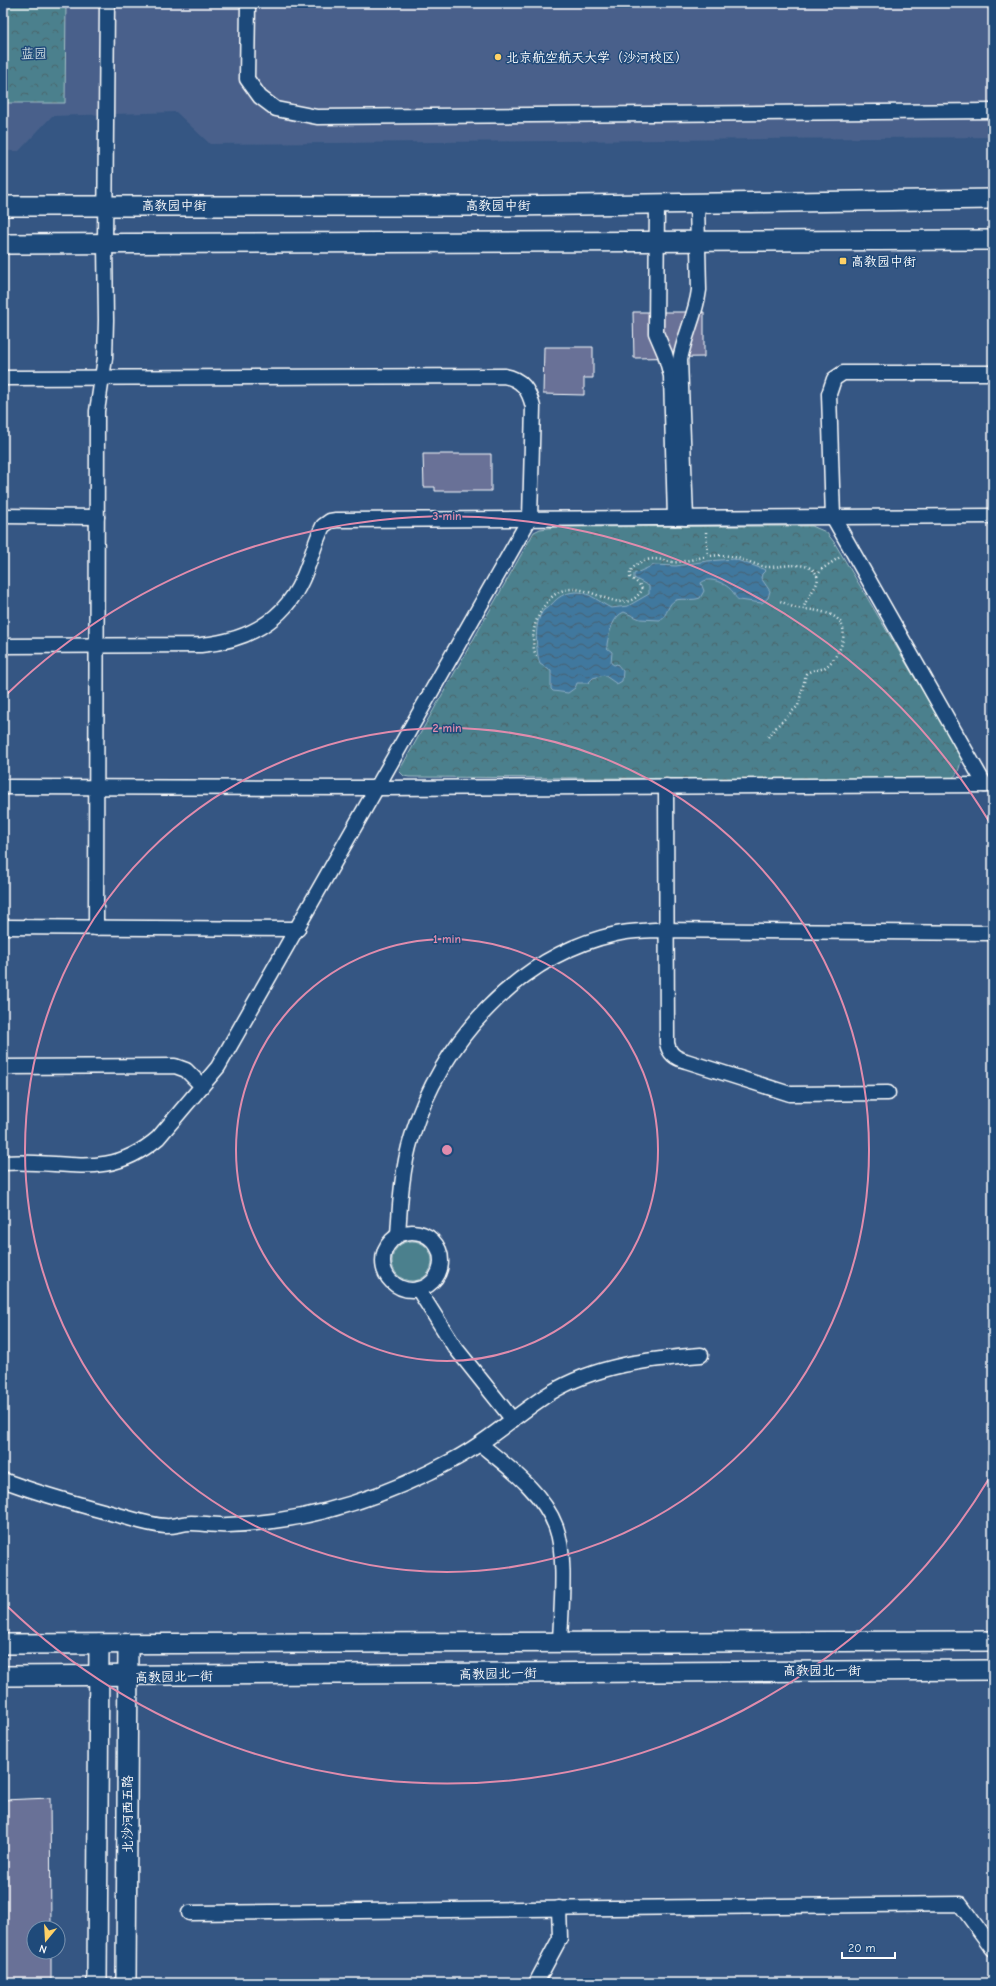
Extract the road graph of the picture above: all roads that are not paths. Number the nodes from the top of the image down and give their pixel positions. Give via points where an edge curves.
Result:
1 (107, 3) edge
2 (248, 3) edge
3 (993, 111) edge
4 (993, 199) edge
5 (657, 203) junction
6 (697, 203) junction
7 (105, 205) junction
8 (3, 206) edge
9 (993, 240) edge
10 (657, 241) junction
11 (699, 241) junction
12 (105, 243) junction
13 (3, 244) edge
14 (993, 373) edge
15 (3, 378) edge
16 (102, 379) junction
17 (3, 516) edge
18 (993, 516) edge
19 (97, 517) junction
20 (833, 517) junction
21 (530, 518) junction
22 (681, 518) junction
23 (3, 646) edge
24 (97, 646) junction
25 (989, 785) edge
26 (97, 786) junction
27 (666, 786) junction
28 (3, 787) edge
29 (377, 788) junction
30 (3, 927) edge
31 (96, 928) junction
32 (298, 929) junction
33 (666, 930) junction
34 (993, 933) edge
35 (3, 1067) edge
36 (202, 1086) junction
37 (888, 1093) dead end
38 (3, 1163) edge
39 (398, 1235) junction
40 (418, 1289) junction
41 (701, 1355) dead end
42 (513, 1420) junction
43 (480, 1444) junction
44 (3, 1480) edge
45 (993, 1641) edge
46 (560, 1642) junction
47 (3, 1644) edge
48 (99, 1644) junction
49 (128, 1644) junction
50 (993, 1670) edge
51 (3, 1676) edge
52 (128, 1676) junction
53 (100, 1677) junction
54 (559, 1908) junction
55 (190, 1913) dead end
56 (993, 1949) edge
57 (97, 1983) edge
58 (126, 1983) edge
59 (536, 1983) edge

1 - 7 street
2 - 3 street via 247,79 260,98 276,109 317,117
4 - 6 main road, 高教园中街
5 - 6 main road, 高教园中街
5 - 7 main road, 高教园中街 via 507,206
5 - 10 street
6 - 11 street
7 - 8 main road, 高教园中街
7 - 12 street
9 - 11 main road
10 - 11 main road
10 - 12 main road
10 - 22 street via 656,333 671,376
11 - 22 street via 697,303 680,360
12 - 13 main road
12 - 16 street via 106,320
14 - 20 street via 849,372 836,376 829,394
15 - 16 street
16 - 19 street via 97,411
16 - 21 street via 510,377 525,387 533,407
17 - 19 street
18 - 20 street
19 - 24 street
20 - 22 street
20 - 25 street
21 - 22 street
21 - 24 street via 330,521 320,532 295,594 270,622 254,631 227,642 201,645
21 - 29 street
23 - 24 street
24 - 26 street
25 - 27 street
26 - 28 street
26 - 29 street
26 - 31 street
27 - 29 street
27 - 33 street
29 - 32 street
30 - 31 street
31 - 32 street
32 - 36 street via 228,1051
33 - 34 street
33 - 37 street via 667,1042 669,1051 675,1057 790,1094
33 - 39 street via 616,933 568,950 523,977 483,1011 441,1072 417,1122 407,1156
35 - 36 street via 175,1066 186,1070
36 - 38 street via 158,1138 129,1157 114,1163 97,1166
39 - 40 street via 390,1241 385,1250 382,1259 384,1269 395,1285 404,1289
39 - 40 street via 417,1232 426,1236 438,1249 440,1267 437,1275 431,1282
40 - 42 street via 454,1346
41 - 42 street via 657,1359 595,1372 551,1392
42 - 43 street
43 - 44 street via 398,1488 318,1515 264,1523 190,1523 160,1526 91,1509
43 - 46 street via 535,1494 551,1516 561,1552
45 - 46 main road
46 - 49 main road
47 - 48 main road
48 - 49 main road
48 - 53 main road
49 - 52 main road, 北沙河西五路
50 - 52 main road, 高教园北一街
51 - 53 main road, 高教园北一街
52 - 53 main road, 高教园北一街
52 - 58 main road, 北沙河西五路
53 - 57 main road
54 - 55 street
54 - 56 street via 960,1904
54 - 59 street via 560,1938

